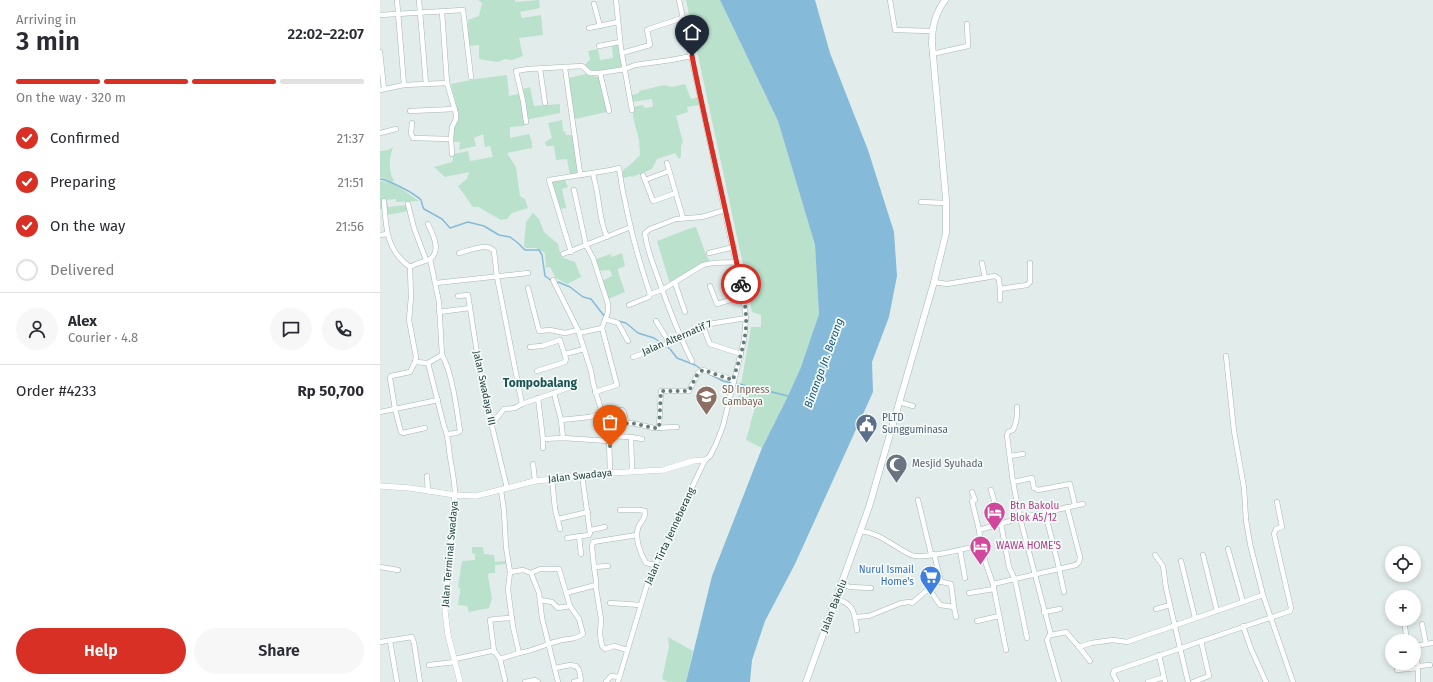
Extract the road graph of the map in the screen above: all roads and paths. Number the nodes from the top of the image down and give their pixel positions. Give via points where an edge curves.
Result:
1 (397, 0) edge
2 (419, 0) edge
3 (616, 0) edge
4 (679, 0) edge
5 (890, 0) edge
6 (945, 0) edge
7 (594, 4) dead end
8 (442, 12) junction
9 (419, 14) junction
10 (380, 15) edge
11 (399, 15) junction
12 (682, 18) junction
13 (618, 22) junction
14 (967, 24) dead end
15 (600, 26) junction
16 (589, 28) dead end
17 (932, 31) junction
18 (620, 42) junction
19 (599, 46) dead end
20 (380, 52) edge
21 (622, 53) junction
22 (932, 54) junction
23 (692, 56) junction
24 (565, 68) junction
25 (540, 69) junction
26 (625, 69) junction
27 (600, 73) junction
28 (471, 77) dead end
29 (447, 83) junction
30 (426, 84) junction
31 (404, 85) junction
32 (382, 89) edge
33 (545, 103) dead end
34 (455, 109) junction
35 (632, 110) dead end
36 (410, 111) dead end
37 (609, 111) dead end
38 (526, 122) dead end
39 (412, 123) dead end
40 (396, 129) dead end
41 (380, 132) edge
42 (451, 139) junction
43 (452, 154) dead end
44 (667, 163) dead end
45 (669, 171) junction
46 (593, 173) junction
47 (582, 175) junction
48 (574, 190) dead end
49 (676, 194) junction
50 (384, 201) dead end
51 (922, 202) dead end
52 (946, 203) junction
53 (408, 204) dead end
54 (725, 210) junction
55 (683, 218) junction
56 (428, 224) dead end
57 (630, 226) junction
58 (388, 234) junction
59 (380, 235) edge
60 (607, 237) junction
61 (586, 245) junction
62 (734, 247) junction
63 (571, 252) junction
64 (459, 253) dead end
65 (709, 253) dead end
66 (563, 254) dead end
67 (428, 259) junction
68 (736, 262) junction
69 (982, 262) dead end
70 (1030, 263) dead end
71 (410, 267) junction
72 (528, 273) dead end
73 (497, 277) junction
74 (985, 278) junction
75 (553, 280) dead end
76 (674, 282) junction
77 (935, 282) junction
78 (436, 283) junction
79 (710, 286) dead end
80 (528, 288) dead end
81 (1000, 289) junction
82 (662, 290) junction
83 (650, 294) junction
84 (458, 296) dead end
85 (743, 296) junction
86 (1000, 300) dead end
87 (629, 305) dead end
88 (470, 308) junction
89 (439, 312) junction
90 (684, 312) dead end
91 (746, 318) junction
92 (605, 319) junction
93 (656, 321) dead end
94 (702, 326) junction
95 (602, 328) junction
96 (579, 332) junction
97 (680, 336) junction
98 (628, 341) dead end
99 (669, 342) junction
100 (530, 347) dead end
101 (584, 349) junction
102 (565, 354) junction
103 (741, 354) junction
104 (442, 355) junction
105 (1226, 356) dead end
106 (633, 357) dead end
107 (692, 361) dead end
108 (416, 362) junction
109 (428, 363) junction
110 (537, 371) dead end
111 (733, 380) junction
112 (574, 386) dead end
113 (595, 392) junction
114 (554, 393) junction
115 (538, 398) junction
116 (438, 400) junction
117 (901, 403) junction
118 (522, 404) junction
119 (913, 406) dead end
120 (1016, 407) dead end
121 (395, 409) junction
122 (380, 412) edge
123 (602, 412) junction
124 (562, 420) junction
125 (626, 422) junction
126 (606, 424) junction
127 (491, 425) junction
128 (677, 427) dead end
129 (425, 428) dead end
130 (659, 428) junction
131 (448, 434) junction
132 (631, 437) junction
133 (563, 438) junction
134 (609, 438) junction
135 (544, 439) junction
136 (642, 439) dead end
137 (543, 448) dead end
138 (1023, 454) dead end
139 (1010, 456) junction
140 (705, 460) junction
141 (533, 464) dead end
142 (632, 471) junction
143 (610, 472) junction
144 (582, 475) junction
145 (427, 476) dead end
146 (552, 479) junction
147 (535, 481) junction
148 (1013, 482) junction
149 (380, 486) edge
150 (508, 488) junction
151 (501, 490) junction
152 (991, 490) dead end
153 (428, 491) junction
154 (972, 492) dead end
155 (455, 496) junction
156 (918, 500) dead end
157 (1277, 502) dead end
158 (1082, 504) dead end
159 (1075, 505) junction
160 (1067, 507) junction
161 (620, 510) dead end
162 (588, 512) junction
163 (1045, 512) junction
164 (1020, 518) junction
165 (558, 519) junction
166 (1001, 524) junction
167 (605, 527) dead end
168 (560, 529) dead end
169 (590, 530) junction
170 (979, 530) junction
171 (861, 531) junction
172 (637, 535) junction
173 (579, 536) junction
174 (567, 538) dead end
175 (981, 545) junction
176 (1228, 549) dead end
177 (960, 550) junction
178 (581, 554) dead end
179 (933, 554) junction
180 (1155, 555) dead end
181 (1203, 555) dead end
182 (1181, 561) dead end
183 (655, 565) junction
184 (608, 566) dead end
185 (380, 567) edge
186 (594, 567) junction
187 (1059, 568) junction
188 (398, 570) dead end
189 (510, 572) junction
190 (532, 573) junction
191 (1036, 575) junction
192 (965, 578) dead end
193 (1015, 580) junction
194 (941, 582) junction
195 (842, 584) junction
196 (596, 585) junction
197 (994, 587) junction
198 (871, 588) dead end
199 (929, 589) junction
200 (1064, 592) dead end
201 (566, 593) junction
202 (969, 594) dead end
203 (1263, 595) junction
204 (836, 599) junction
205 (540, 600) junction
206 (1243, 602) junction
207 (610, 603) dead end
208 (1170, 605) junction
209 (570, 606) junction
210 (640, 606) junction
211 (954, 607) junction
212 (1060, 609) dead end
213 (1156, 609) dead end
214 (1217, 611) junction
215 (1044, 612) junction
216 (999, 616) junction
217 (855, 617) junction
218 (956, 617) dead end
219 (1270, 617) junction
220 (512, 618) junction
221 (1195, 618) junction
222 (977, 621) dead end
223 (1422, 624) dead end
224 (1174, 626) junction
225 (1243, 626) junction
226 (1405, 627) dead end
227 (857, 630) dead end
228 (1406, 634) edge
229 (1051, 635) junction
230 (1027, 638) dead end
231 (390, 641) junction
232 (380, 642) edge
233 (1201, 642) junction
234 (1426, 644) junction
235 (1433, 644) edge
236 (548, 645) junction
237 (1421, 645) edge
238 (1079, 648) junction
239 (1180, 648) junction
240 (627, 650) junction
241 (1006, 650) dead end
242 (494, 651) junction
243 (519, 653) junction
244 (1159, 655) junction
245 (500, 659) junction
246 (455, 660) junction
247 (1090, 661) dead end
248 (429, 665) dead end
249 (1430, 665) dead end
250 (1421, 666) edge
251 (555, 668) junction
252 (1418, 670) edge
253 (1164, 679) edge
254 (505, 680) dead end
255 (618, 680) edge
256 (581, 681) edge
257 (397, 682) edge
258 (420, 682) edge
259 (460, 682) edge
260 (525, 682) edge
261 (538, 682) edge
262 (558, 682) edge
263 (574, 682) edge
264 (606, 682) edge
265 (806, 682) edge
266 (1059, 682) edge
267 (1117, 682) edge
268 (1148, 682) edge
269 (1188, 682) edge
270 (1192, 682) edge
271 (1266, 682) edge
272 (1293, 682) edge
273 (1418, 682) edge

1 - 11 street
2 - 9 street
3 - 13 street
4 - 12 street, Jalan Tirta Jenneberang
5 - 17 street via 895,30
6 - 17 main road
7 - 15 street
8 - 9 street
8 - 28 street via 463,10
8 - 29 street
9 - 11 street
9 - 30 street
10 - 11 street
11 - 31 street
12 - 21 street via 648,29 650,45
12 - 23 street, Jalan Tirta Jenneberang
13 - 15 street
13 - 18 street
14 - 22 street via 968,46
15 - 16 street
17 - 22 main road, Jalan Bakolu
18 - 19 street
18 - 21 street
20 - 32 street
21 - 26 street
22 - 52 main road, Jalan Bakolu
23 - 26 street via 635,65
23 - 54 street, Jalan Tirta Jenneberang
24 - 25 street
24 - 27 street via 582,66 590,73
24 - 47 street
25 - 33 street
25 - 38 street via 516,71
26 - 27 street
26 - 35 street
27 - 37 street
29 - 30 street
29 - 34 street
30 - 31 street
31 - 32 street
34 - 36 street
34 - 42 street via 456,117
39 - 42 street via 413,138
40 - 41 street
42 - 43 street
44 - 45 street
45 - 49 street
45 - 49 street via 644,178 653,201
46 - 47 street
46 - 57 street via 619,168
46 - 60 street via 600,219
47 - 63 street via 549,180
48 - 61 street
49 - 55 street
50 - 58 street
51 - 52 street
52 - 77 main road, Jalan Bakolu via 946,233
53 - 67 street via 414,228
54 - 55 street via 702,217
54 - 62 street, Jalan Tirta Jenneberang
55 - 82 street via 650,229 646,233
56 - 67 street via 436,246 435,252
57 - 60 street
57 - 83 street
58 - 59 street
58 - 71 street via 397,256
60 - 61 street
61 - 63 street
61 - 92 street via 608,304
62 - 65 street
62 - 68 street, Jalan Tirta Jenneberang
63 - 66 street
64 - 73 street via 492,248
67 - 71 street
67 - 78 street
68 - 76 street via 707,264
68 - 85 street, Jalan Tirta Jenneberang
69 - 74 street
70 - 81 street via 1029,284
71 - 108 street via 412,297 409,320
72 - 73 street
73 - 78 street
73 - 118 street
74 - 77 street via 942,284
74 - 81 street via 997,277
75 - 96 street
76 - 82 street
76 - 90 street
77 - 117 main road, Jalan Bakolu
78 - 89 street
79 - 85 street via 716,304
80 - 96 street via 540,331
81 - 86 street
82 - 83 street
82 - 97 street
83 - 87 street via 647,299
84 - 88 street via 468,296
85 - 91 street, Jalan Tirta Jenneberang
88 - 89 street
88 - 127 street, Jalan Swadaya III via 478,365
89 - 104 street
91 - 94 street, Jalan Alternatif 7
91 - 103 street, Jalan Tirta Jenneberang
92 - 95 street
92 - 98 street via 618,323
93 - 99 street
94 - 97 street, Jalan Alternatif 7
94 - 103 street via 709,342
95 - 96 street
95 - 113 street via 618,385
96 - 101 street
97 - 99 street, Jalan Alternatif 7
97 - 107 street
99 - 106 street, Jalan Alternatif 7
100 - 102 street via 560,340
101 - 102 street
101 - 113 street
102 - 110 street via 565,362
103 - 111 street, Jalan Tirta Jenneberang
104 - 109 street
104 - 131 street via 446,360 460,431
105 - 203 street via 1248,534
108 - 109 street
108 - 121 street via 410,372 390,378
109 - 116 street
111 - 130 street via 703,370 698,373 689,391 661,391
111 - 140 street, Jalan Tirta Jenneberang via 719,436 710,456
112 - 114 street
113 - 123 street
114 - 115 street
114 - 124 street
115 - 118 street
115 - 135 street
116 - 121 street
116 - 131 street
117 - 119 street
117 - 171 main road, Jalan Bakolu
118 - 127 street via 502,410
120 - 139 street via 1015,426 1007,433
121 - 122 street
121 - 129 street via 402,433
123 - 124 street via 590,417
123 - 125 street via 622,410
123 - 126 street
124 - 133 street
125 - 126 street
125 - 130 street
126 - 134 street
127 - 150 street, Jalan Swadaya III
128 - 130 street
131 - 155 street
132 - 134 street
132 - 136 street
132 - 142 street
133 - 134 street
133 - 135 street
134 - 143 street
135 - 137 street
138 - 139 street
139 - 148 street
140 - 142 street, Jalan Swadaya via 663,470
140 - 183 street, Jalan Tirta Jenneberang
141 - 147 street
142 - 143 street, Jalan Swadaya
143 - 144 street, Jalan Swadaya
144 - 146 street, Jalan Swadaya
144 - 162 street
145 - 153 street
146 - 147 street, Jalan Swadaya
146 - 165 street
147 - 150 street, Jalan Swadaya
148 - 159 street via 1032,478 1034,488 1038,490 1070,484
148 - 164 street
149 - 153 street, Jalan Swadaya
150 - 151 street, Jalan Swadaya
151 - 155 street, Jalan Swadaya via 483,495
151 - 189 street
152 - 166 street
153 - 155 street, Jalan Swadaya
154 - 170 street
155 - 246 street, Jalan Terminal Swadaya via 445,611
156 - 179 street
157 - 219 street via 1282,528 1276,529 1274,534 1291,610
158 - 159 street
159 - 160 street
160 - 163 street
160 - 187 street via 1080,560 1076,565
161 - 172 street via 645,511
162 - 165 street
162 - 169 street
163 - 164 street
163 - 187 street
164 - 166 street
164 - 191 street
165 - 168 street
166 - 170 street
166 - 193 street via 1009,567
167 - 169 street
169 - 173 street via 589,535
170 - 175 street
171 - 179 street via 911,555
171 - 195 main road, Jalan Bakolu
172 - 183 street via 640,551 646,563
172 - 186 street via 593,542
173 - 174 street
173 - 178 street
175 - 177 street
175 - 197 street
176 - 206 street
177 - 179 street
177 - 192 street
179 - 194 street
180 - 208 street via 1163,566
181 - 214 street
182 - 221 street
183 - 210 street, Jalan Tirta Jenneberang
184 - 186 street
185 - 188 street
186 - 196 street
187 - 191 street
187 - 200 street
189 - 190 street via 524,570
189 - 220 street via 508,590
190 - 201 street via 540,569 559,569
190 - 205 street
191 - 193 street
191 - 215 street
193 - 197 street
193 - 230 street
194 - 199 street via 938,581
194 - 211 street via 951,584
195 - 198 street
195 - 204 main road, Jalan Bakolu
196 - 201 street
196 - 240 street via 602,646 604,649 614,646
197 - 202 street
197 - 216 street
199 - 211 street via 940,605
199 - 217 street via 912,603 901,603 869,616
201 - 209 street
203 - 206 street
203 - 219 street
204 - 217 street via 848,603
204 - 265 main road, Jalan Bakolu
205 - 209 street via 552,602 558,608
205 - 236 street
206 - 214 street
207 - 210 street
208 - 213 street
208 - 224 street
209 - 236 street via 580,619 583,635
210 - 240 street, Jalan Tirta Jenneberang
211 - 218 street
212 - 215 street
214 - 221 street
215 - 229 street
216 - 222 street
216 - 241 street
217 - 227 street
219 - 225 street
219 - 272 street
220 - 242 street via 490,620
220 - 243 street
221 - 224 street
223 - 234 street
224 - 238 street via 1127,642 1113,640 1091,643
224 - 239 street
225 - 233 street
225 - 271 street
226 - 228 street
229 - 238 street via 1066,632
229 - 266 street via 1047,640
231 - 232 street
231 - 257 street
231 - 258 street via 410,637 413,639
233 - 239 street
233 - 270 street via 1209,676
234 - 235 street
234 - 237 street
236 - 243 street
236 - 251 street
238 - 247 street
239 - 244 street
239 - 269 street
240 - 255 street, Jalan Tirta Jenneberang
242 - 245 street
242 - 246 street
243 - 245 street
244 - 253 street
244 - 267 street via 1114,671
245 - 254 street
246 - 248 street
246 - 259 street, Jalan Terminal Swadaya
249 - 250 street
251 - 256 street via 576,666
251 - 262 street
252 - 273 street
253 - 268 street
255 - 264 street via 611,676
256 - 263 street
260 - 261 street

